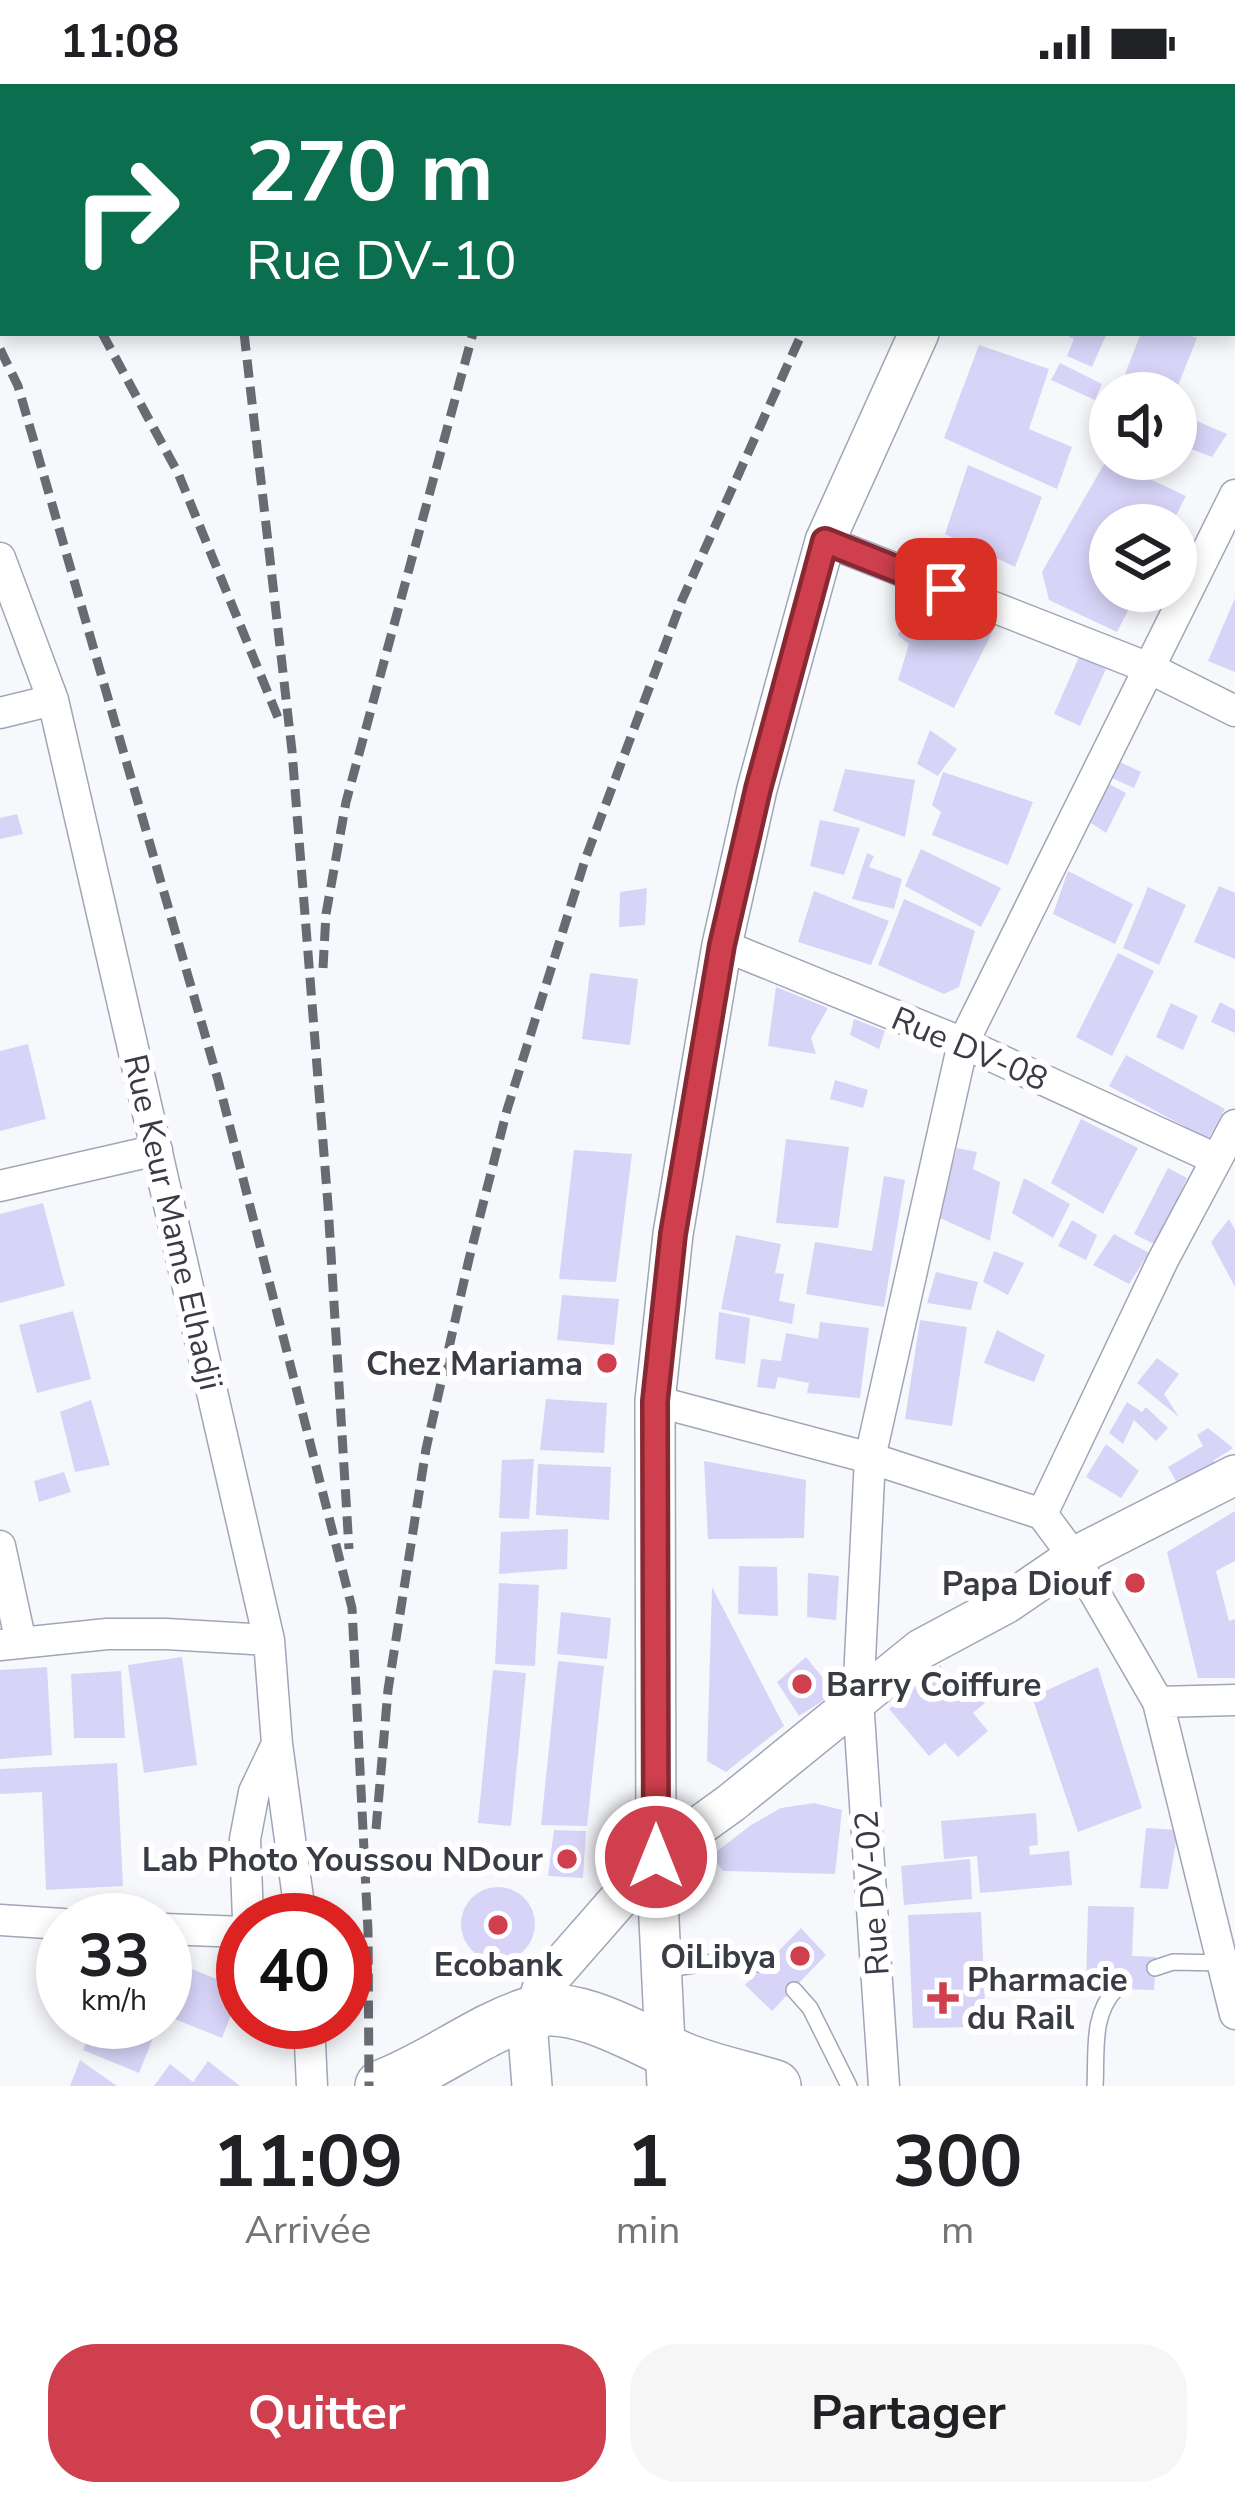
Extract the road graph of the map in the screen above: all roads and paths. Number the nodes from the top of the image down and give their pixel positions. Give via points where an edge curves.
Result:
1 (918, 336) edge
2 (1235, 495) edge
3 (825, 541) junction
4 (0, 558) edge
5 (1149, 668) junction
6 (53, 700) junction
7 (1235, 711) edge
8 (0, 713) edge
9 (722, 945) junction
10 (963, 1043) junction
11 (1235, 1125) edge
12 (157, 1150) junction
13 (1216, 1159) junction
14 (0, 1186) edge
15 (655, 1401) junction
16 (870, 1458) junction
17 (1235, 1475) edge
18 (1042, 1514) junction
19 (0, 1546) edge
20 (1074, 1557) junction
21 (269, 1640) junction
22 (10, 1644) edge
23 (858, 1700) junction
24 (1235, 1700) edge
25 (1157, 1702) junction
26 (277, 1744) junction
27 (656, 1857) junction
28 (247, 1893) edge
29 (299, 1893) edge
30 (0, 1920) edge
31 (36, 1922) edge
32 (1222, 1963) junction
33 (766, 1964) dead end
34 (1155, 1969) dead end
35 (662, 1970) junction
36 (1116, 1989) dead end
37 (794, 1990) dead end
38 (534, 2011) junction
39 (1235, 2014) edge
40 (667, 2069) edge
41 (410, 2082) edge
42 (532, 2086) edge
43 (776, 2086) edge
44 (849, 2086) edge
45 (884, 2086) edge
46 (1096, 2086) edge

1 - 3 street
2 - 5 street, Rue DV-02
3 - 5 street
3 - 9 street
4 - 6 street, Rue Keur Mame Elhadji
5 - 7 street
5 - 10 street, Rue DV-02
6 - 8 street
6 - 12 street, Rue Keur Mame Elhadji
9 - 10 street, Rue DV-08
9 - 15 street via 673,1234
10 - 13 street, Rue DV-08
10 - 16 street, Rue DV-02
11 - 13 street
12 - 14 street
12 - 21 street, Rue Keur Mame Elhadji
13 - 18 street
15 - 16 street
15 - 27 street
16 - 18 street
16 - 23 street, Rue DV-02
17 - 20 street
18 - 20 street
19 - 22 street
20 - 23 street via 920,1649
20 - 25 street
21 - 22 street via 127,1634
21 - 26 street, Rue Keur Mame Elhadji
23 - 27 street
23 - 45 street, Rue DV-02
24 - 25 street
25 - 32 street
26 - 28 street via 254,1792
26 - 29 street, Rue Keur Mame Elhadji
27 - 35 street
27 - 38 street via 558,1966
30 - 31 street
32 - 34 lane
32 - 39 street
33 - 35 lane
35 - 40 street
36 - 46 lane via 1099,2016
37 - 44 lane
38 - 40 highway via 596,2019
38 - 41 highway via 466,2042
38 - 42 street
40 - 43 highway via 690,2062

